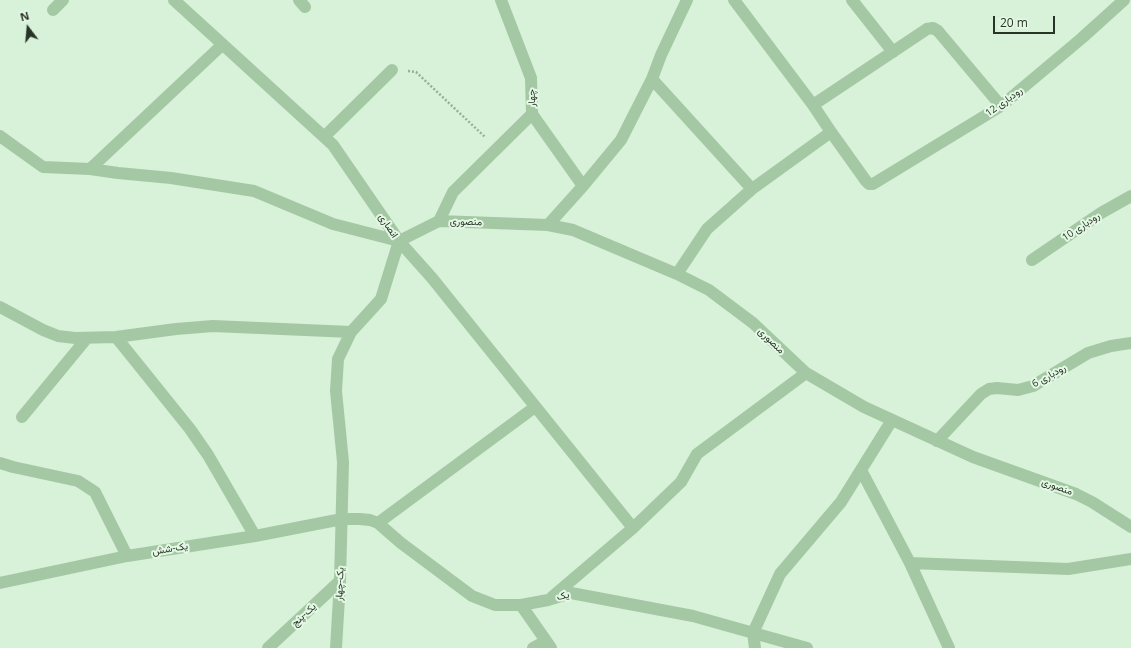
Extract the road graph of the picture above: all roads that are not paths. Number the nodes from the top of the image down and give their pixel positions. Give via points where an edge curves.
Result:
1 (63, 0) edge
2 (174, 0) edge
3 (501, 0) edge
4 (687, 0) edge
5 (734, 0) edge
6 (852, 0) edge
7 (1124, 0) edge
8 (53, 10) dead end
9 (222, 45) junction
10 (893, 52) junction
11 (392, 70) road end
12 (652, 79) junction
13 (813, 105) junction
14 (1001, 106) junction
15 (532, 114) junction
16 (831, 132) junction
17 (0, 136) edge
18 (324, 137) junction
19 (90, 169) junction
20 (583, 186) junction
21 (752, 189) junction
22 (1131, 196) edge
23 (439, 221) junction
24 (548, 225) junction
25 (399, 241) junction
26 (1032, 260) dead end
27 (677, 274) junction
28 (0, 307) edge
29 (351, 332) junction
30 (116, 337) junction
31 (87, 338) junction
32 (1131, 343) edge
33 (806, 373) junction
34 (535, 407) junction
35 (22, 417) dead end
36 (892, 420) junction
37 (937, 441) junction
38 (0, 462) edge
39 (861, 470) junction
40 (342, 519) junction
41 (378, 523) junction
42 (1131, 527) edge
43 (632, 528) junction
44 (255, 536) junction
45 (127, 556) junction
46 (1131, 559) edge
47 (910, 562) junction
48 (340, 581) junction
49 (0, 583) edge
50 (548, 600) junction
51 (521, 606) junction
52 (753, 633) junction
53 (548, 644) edge
54 (268, 648) edge
55 (336, 648) edge
56 (533, 648) edge
57 (755, 648) edge
58 (806, 648) edge
59 (949, 648) edge

1 - 8 street
2 - 9 street, انصاری
3 - 15 street, چهار via 532,78
4 - 12 street
5 - 13 street
6 - 10 street
7 - 14 street, رودباری 12
9 - 18 street, انصاری
9 - 19 street
10 - 13 street
10 - 14 street via 926,29 933,28
11 - 18 street
12 - 20 street via 621,140
12 - 21 street
13 - 16 street
14 - 16 street, رودباری 12 via 873,184 866,181
15 - 20 street, چهار
15 - 23 street via 453,192
16 - 21 street
17 - 19 street via 43,167
18 - 25 street, انصاری via 333,145
19 - 25 street via 254,191 333,224
20 - 24 street
21 - 27 street via 707,229
22 - 26 street, رودباری 10 via 1101,213
23 - 24 street, منصوری
23 - 25 street, منصوری
24 - 27 street, منصوری via 572,230
25 - 29 street, انصاری via 381,299
25 - 34 street via 432,278
27 - 33 street, منصوری via 709,290 752,323
28 - 31 street via 58,336
29 - 30 street via 213,326
29 - 40 street, انصاری via 338,359 336,391 343,462
30 - 31 street
30 - 44 street via 190,429
31 - 35 street
32 - 37 street, رودباری 6 via 1111,346 1088,354 1033,386 1018,390 989,389 981,394
33 - 36 street, منصوری via 864,407
33 - 43 street via 697,454 681,482
34 - 41 street
34 - 43 street
36 - 37 street, منصوری
36 - 39 street
37 - 42 street, منصوری via 1076,494
38 - 45 street via 13,468 78,481 95,492
39 - 47 street
39 - 52 street via 841,502 780,574
40 - 41 street via 370,520
40 - 44 street, یک-شش
40 - 48 street, یک-چهار
41 - 51 street, یک via 400,543 472,596 495,605
43 - 50 street
44 - 45 street, یک-شش
45 - 49 street, یک-شش
46 - 47 street via 1068,569
47 - 59 street
48 - 54 street, یک-پنج
48 - 55 street, یک-چهار
50 - 51 street, یک
50 - 52 street, یک via 571,593 693,616
51 - 53 street
52 - 57 street
52 - 58 street, یک
53 - 56 street

